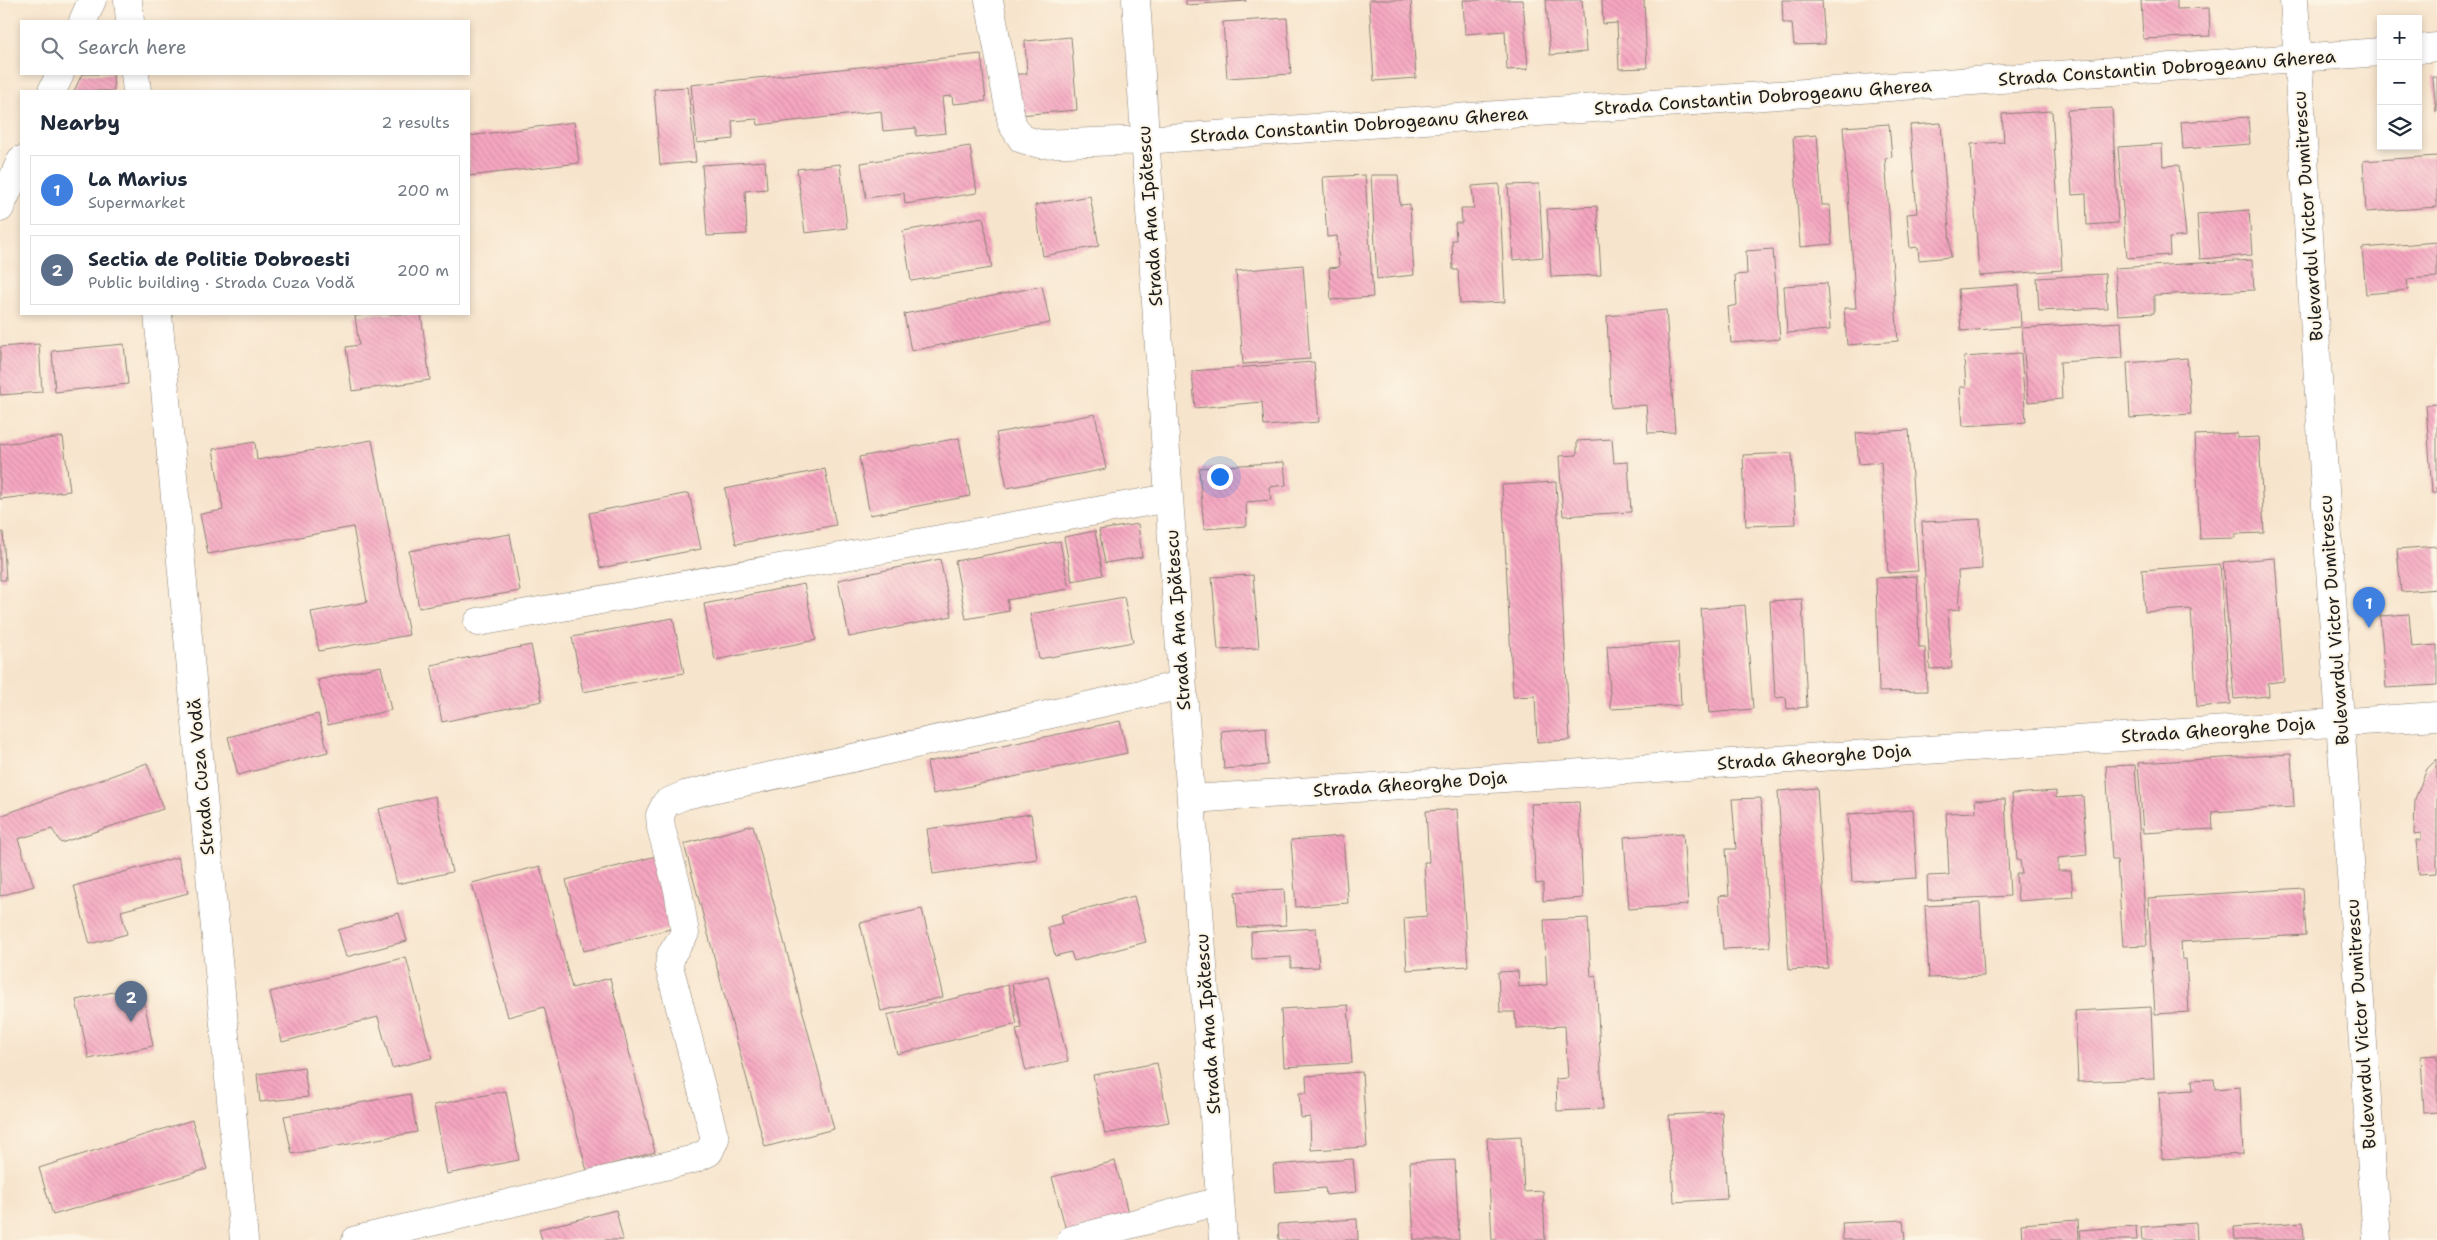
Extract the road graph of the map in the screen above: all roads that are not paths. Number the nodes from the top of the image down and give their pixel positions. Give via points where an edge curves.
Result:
1 (92, 0) edge
2 (128, 0) edge
3 (989, 0) edge
4 (1136, 0) edge
5 (2294, 0) edge
6 (83, 20) edge
7 (130, 20) edge
8 (2437, 47) edge
9 (2422, 49) edge
10 (2377, 52) edge
11 (2298, 60) junction
12 (60, 75) edge
13 (136, 75) edge
14 (52, 90) edge
15 (137, 90) edge
16 (1145, 140) junction
17 (20, 162) edge
18 (0, 208) edge
19 (158, 315) edge
20 (1169, 498) junction
21 (478, 622) dead end
22 (1182, 685) junction
23 (2437, 716) edge
24 (2340, 722) junction
25 (1192, 798) junction
26 (1220, 1202) junction
27 (244, 1240) edge
28 (356, 1240) edge
29 (1071, 1240) edge
30 (1223, 1240) edge
31 (2377, 1240) edge

1 - 6 street
2 - 7 street
3 - 16 street, Strada Constantin Dobrogeanu Gherea via 1012,124 1022,139 1040,144
4 - 16 street, Strada Ana Ipătescu
5 - 11 street, Bulevardul Victor Dumitrescu
8 - 9 street
10 - 11 street, Strada Constantin Dobrogeanu Gherea
11 - 16 street, Strada Constantin Dobrogeanu Gherea
11 - 24 street, Bulevardul Victor Dumitrescu
12 - 14 street
13 - 15 street
16 - 20 street, Strada Ana Ipătescu
17 - 18 street
19 - 27 street, Strada Cuza Vodă
20 - 21 street
20 - 22 street, Strada Ana Ipătescu
22 - 25 street, Strada Ana Ipătescu
22 - 28 street via 685,795 666,803 660,814 661,828 678,890 685,934 671,955 669,966 715,1139 709,1152 685,1161
23 - 24 street, Strada Gheorghe Doja
24 - 25 street, Strada Gheorghe Doja
24 - 31 street, Bulevardul Victor Dumitrescu
25 - 26 street, Strada Ana Ipătescu
26 - 29 street
26 - 30 street, Strada Ana Ipătescu

